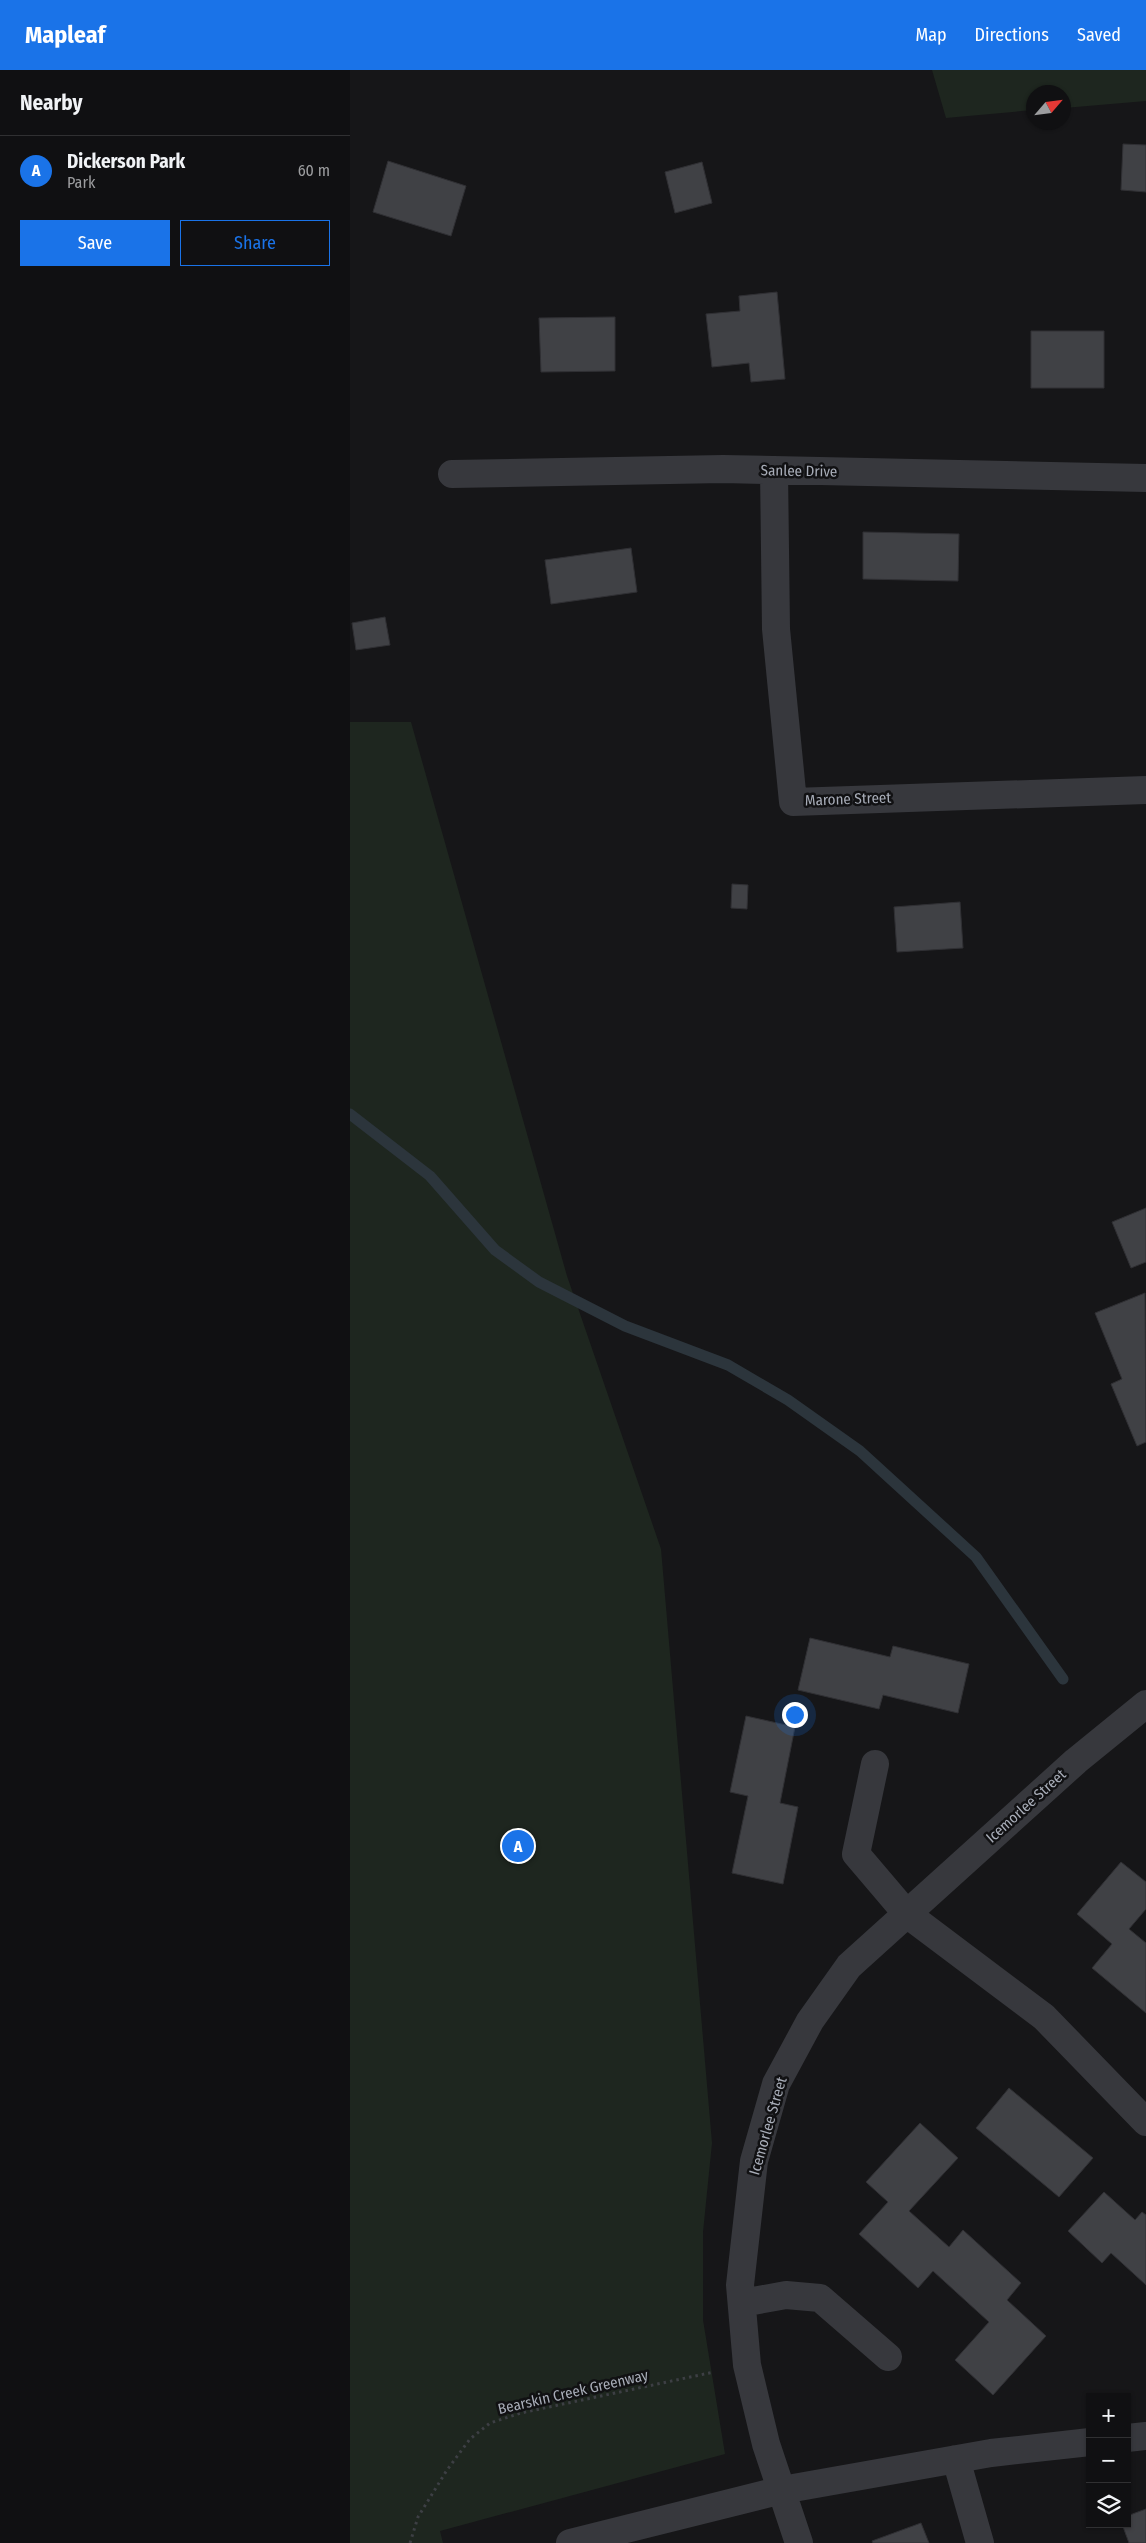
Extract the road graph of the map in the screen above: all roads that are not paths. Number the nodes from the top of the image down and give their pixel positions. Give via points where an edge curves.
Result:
1 (774, 470) junction
2 (452, 474) dead end
3 (1146, 478) edge
4 (1146, 790) edge
5 (1146, 1704) edge
6 (875, 1764) dead end
7 (907, 1914) junction
8 (1146, 2122) edge
9 (742, 2303) junction
10 (888, 2357) dead end
11 (1146, 2436) edge
12 (1131, 2438) edge
13 (1086, 2443) edge
14 (956, 2459) junction
15 (782, 2490) junction
16 (570, 2543) edge
17 (799, 2543) edge
18 (980, 2543) edge

1 - 2 street, Sanlee Drive
1 - 3 street, Sanlee Drive
1 - 4 street, Marone Street via 776,629 793,802
5 - 7 street, Icemorlee Street via 1076,1761
6 - 7 street via 856,1854
7 - 8 street via 1044,2017
7 - 9 street, Icemorlee Street via 849,1966 810,2021 776,2084 754,2161 742,2268
9 - 10 street via 786,2295 820,2298
9 - 15 street, Icemorlee Street via 747,2365 766,2444
11 - 12 street
13 - 14 street
14 - 15 street
14 - 18 street
15 - 16 street
15 - 17 street, Icemorlee Street

